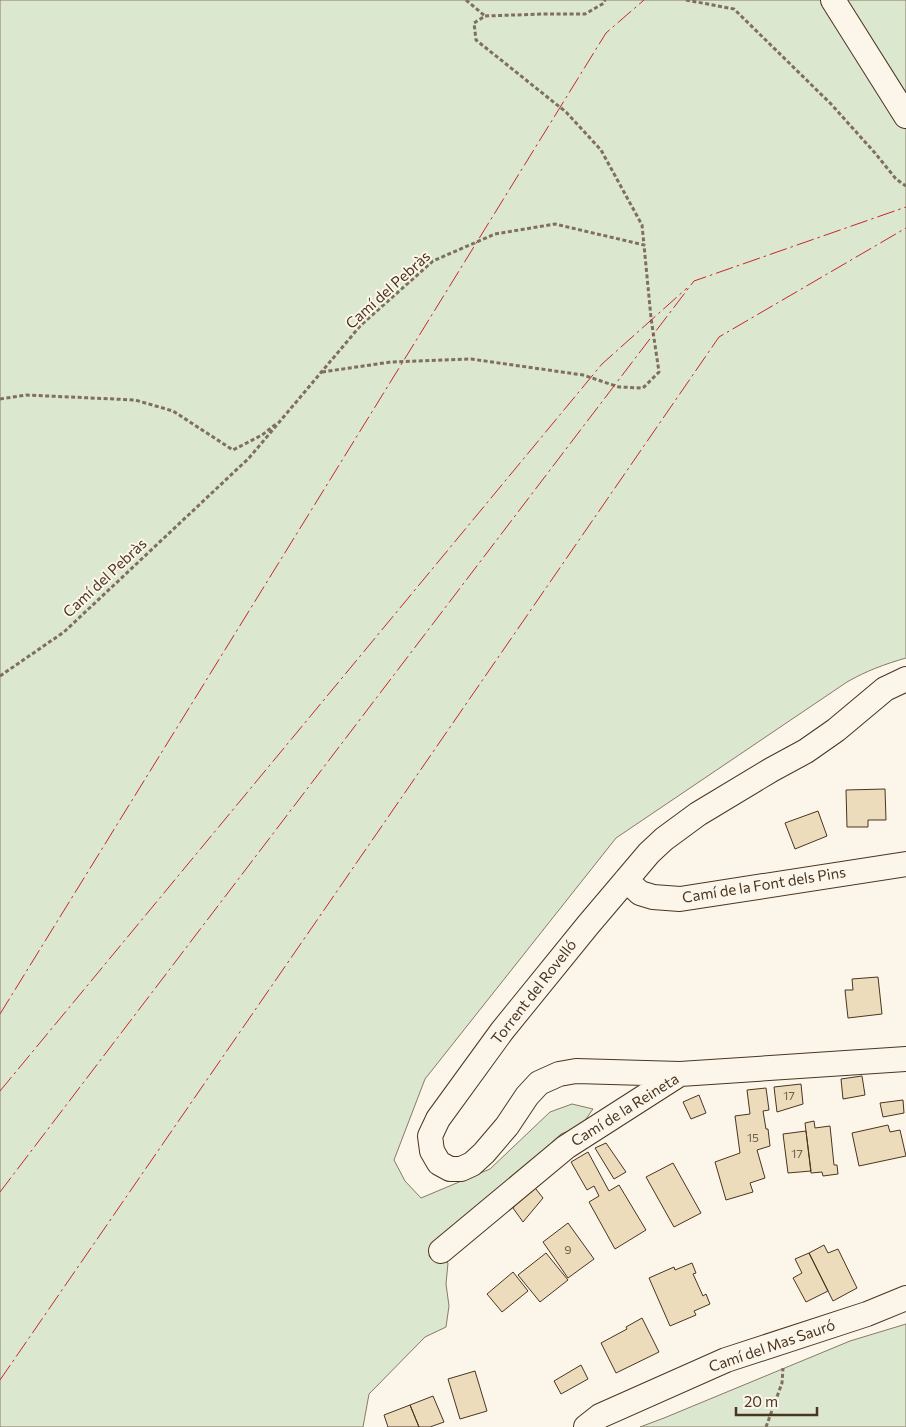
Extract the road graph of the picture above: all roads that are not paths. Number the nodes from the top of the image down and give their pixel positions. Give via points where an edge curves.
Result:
1 (833, 0) edge
2 (906, 116) edge
3 (906, 678) edge
4 (906, 864) edge
5 (626, 880) junction
6 (906, 1059) edge
7 (680, 1074) junction
8 (441, 1251) dead end
9 (906, 1298) edge
10 (586, 1427) edge

1 - 2 street
3 - 5 street, Torrent del Rovelló via 885,689 806,751 698,814 664,839
4 - 5 street, Camí de la Font dels Pins via 680,899 640,893
5 - 7 street, Torrent del Rovelló via 502,1030 438,1119 430,1136 432,1150 439,1164 450,1169 472,1164 507,1126 527,1096 540,1083 559,1074 584,1071
6 - 7 street, Camí de la Reineta
7 - 8 street, Camí de la Reineta via 566,1147
9 - 10 street, Camí del Mas Sauró via 726,1360 600,1416

